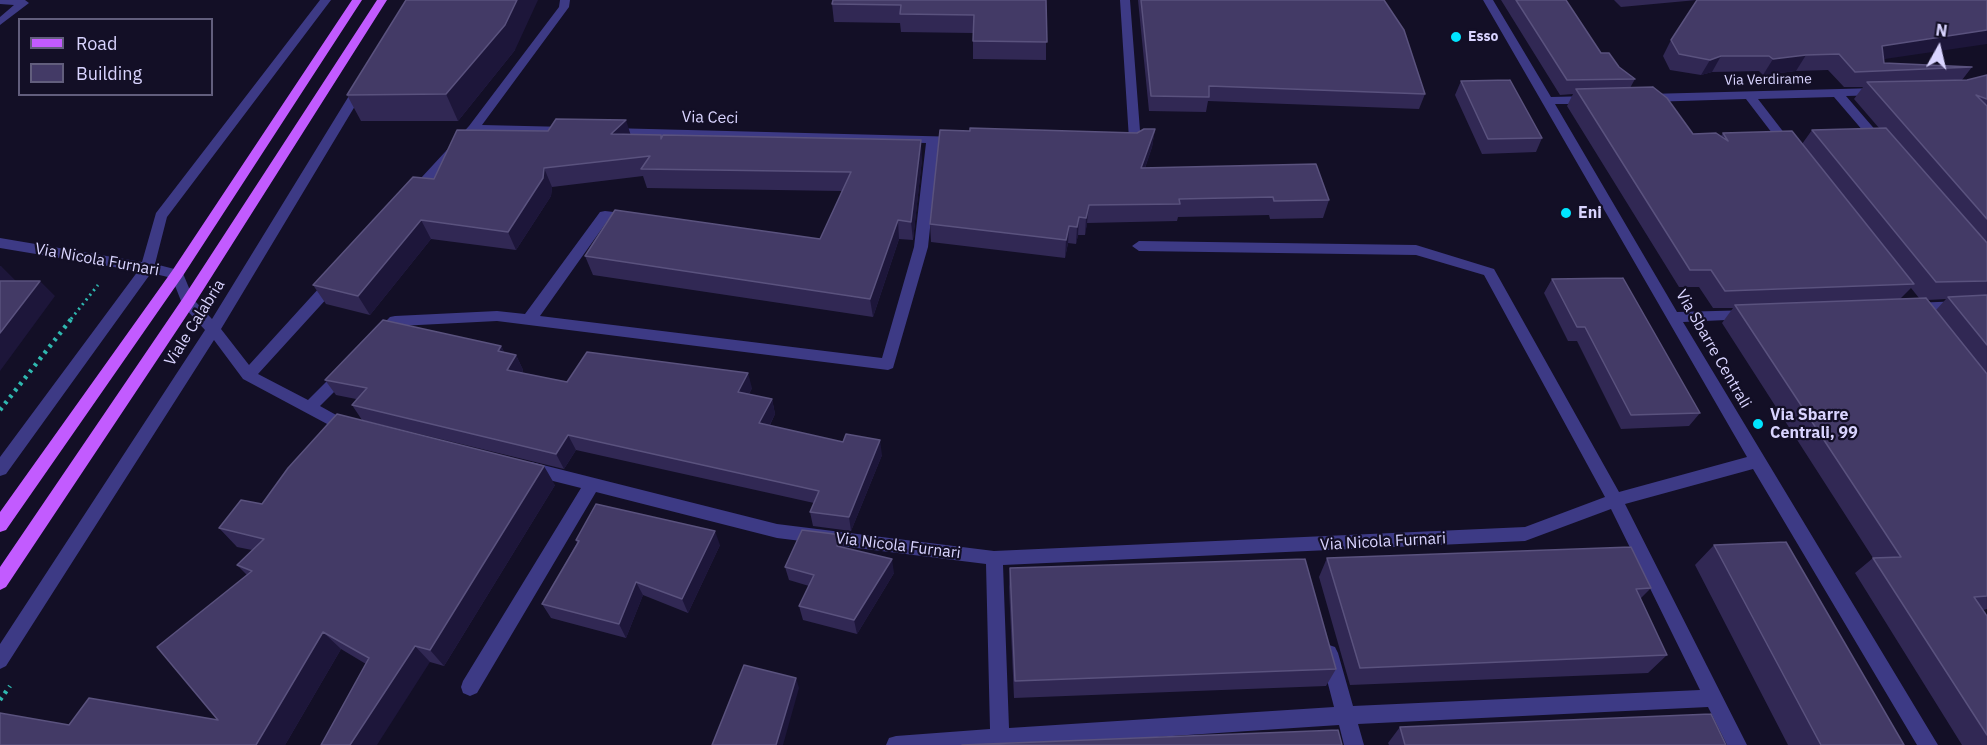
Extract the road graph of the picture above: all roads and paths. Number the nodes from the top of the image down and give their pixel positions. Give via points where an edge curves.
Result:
1 (326, 0) edge
2 (357, 0) edge
3 (382, 0) edge
4 (565, 0) edge
5 (1125, 0) edge
6 (1488, 0) edge
7 (0, 1) edge
8 (0, 22) edge
9 (370, 70) edge
10 (1895, 92) edge
11 (1837, 93) junction
12 (1749, 95) junction
13 (1608, 99) edge
14 (1631, 99) edge
15 (1549, 101) junction
16 (473, 129) junction
17 (933, 139) junction
18 (968, 140) edge
19 (1111, 143) edge
20 (1890, 154) edge
21 (1799, 160) edge
22 (409, 199) edge
23 (640, 220) edge
24 (0, 243) edge
25 (1139, 246) dead end
26 (147, 268) junction
27 (344, 269) edge
28 (177, 274) junction
29 (188, 302) junction
30 (1987, 305) edge
31 (1765, 313) edge
32 (1673, 317) junction
33 (529, 320) junction
34 (1928, 326) edge
35 (212, 331) junction
36 (371, 345) edge
37 (356, 361) edge
38 (248, 375) junction
39 (309, 408) junction
40 (368, 429) edge
41 (1757, 461) junction
42 (513, 465) edge
43 (0, 469) edge
44 (592, 484) junction
45 (1615, 500) junction
46 (0, 525) edge
47 (994, 558) junction
48 (0, 582) edge
49 (1324, 636) edge
50 (0, 660) edge
51 (470, 687) dead end
52 (1713, 698) junction
53 (1346, 715) junction
54 (1000, 742) edge
55 (896, 745) edge
56 (1354, 745) edge
57 (1737, 745) edge
58 (1928, 745) edge

1 - 26 street via 161,216
2 - 28 main road
3 - 29 main road, Viale Calabria
4 - 16 street via 564,7
5 - 19 street via 1135,144
6 - 15 street, Via Sbarre Centrali
7 - 8 street via 24,3
9 - 35 street, Viale Calabria
10 - 11 street, Via Verdirame
11 - 12 street, Via Verdirame
11 - 20 street
12 - 14 street, Via Verdirame
12 - 21 street
13 - 15 street
15 - 32 street, Via Sbarre Centrali
16 - 17 street, Via Ceci
16 - 22 street
17 - 18 street, Via Ceci
17 - 33 street via 921,247 888,364
23 - 33 street via 605,215
24 - 26 street, Via Nicola Furnari
25 - 45 street via 1416,250 1490,272
26 - 28 street, Via Nicola Furnari
26 - 43 street
27 - 38 street
28 - 29 street, Via Nicola Furnari
28 - 46 main road
29 - 35 street, Via Nicola Furnari
29 - 48 main road, Viale Calabria
30 - 34 street via 1907,305
31 - 32 street
32 - 41 street, Via Sbarre Centrali
33 - 36 street via 497,316 395,321
35 - 38 street, Via Nicola Furnari
35 - 50 street, Viale Calabria
37 - 39 street
38 - 39 street, Via Nicola Furnari
39 - 40 street, Via Nicola Furnari via 334,421
41 - 45 street, Via Nicola Furnari
41 - 58 street, Via Sbarre Centrali
42 - 44 street, Via Nicola Furnari
44 - 47 street, Via Nicola Furnari via 777,531
44 - 51 street
45 - 47 street, Via Nicola Furnari via 1525,534 1301,552
45 - 52 street
47 - 54 street
49 - 53 street
52 - 53 street
52 - 57 street
53 - 54 street
53 - 56 street
54 - 55 street

